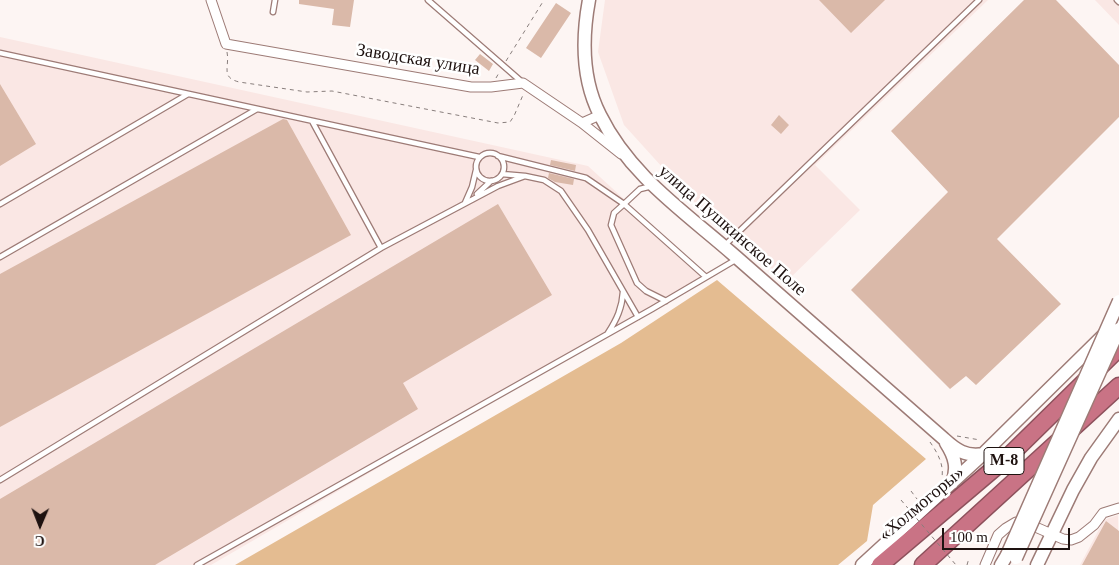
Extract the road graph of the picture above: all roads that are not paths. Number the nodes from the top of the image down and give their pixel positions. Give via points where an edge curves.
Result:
1 (211, 0) edge
2 (275, 0) edge
3 (428, 0) edge
4 (589, 0) edge
5 (979, 0) edge
6 (273, 12) dead end
7 (0, 53) edge
8 (525, 84) junction
9 (188, 94) junction
10 (257, 109) junction
11 (600, 115) junction
12 (312, 121) junction
13 (582, 123) junction
14 (498, 156) junction
15 (479, 158) junction
16 (627, 159) junction
17 (476, 170) junction
18 (502, 174) junction
19 (525, 176) junction
20 (491, 181) junction
21 (652, 186) junction
22 (0, 204) edge
23 (464, 204) junction
24 (624, 204) junction
25 (724, 246) junction
26 (381, 248) junction
27 (0, 256) edge
28 (738, 258) junction
29 (706, 277) junction
30 (623, 290) junction
31 (666, 301) junction
32 (1119, 301) edge
33 (638, 317) junction
34 (1119, 320) edge
35 (1119, 329) edge
36 (608, 334) junction
37 (1119, 348) edge
38 (1119, 386) edge
39 (1119, 420) edge
40 (944, 439) junction
41 (983, 454) junction
42 (0, 480) edge
43 (946, 482) junction
44 (1119, 508) edge
45 (1052, 534) junction
46 (1009, 561) edge
47 (197, 565) edge
48 (862, 565) edge
49 (880, 565) edge
50 (923, 565) edge
51 (985, 565) edge
52 (1037, 565) edge

1 - 8 street, Заводская улица via 226,44 471,87
2 - 6 lane
3 - 8 lane
4 - 11 main road, улица Пушкинское Поле via 585,18 585,60 590,88
5 - 25 lane
7 - 9 lane
8 - 13 street
9 - 10 lane
9 - 22 lane
10 - 12 lane
10 - 27 lane
11 - 13 street
11 - 16 main road, улица Пушкинское Поле
12 - 15 lane
12 - 26 lane
13 - 16 street
14 - 15 lane via 491,153
14 - 18 lane via 504,167
14 - 24 lane via 586,178
15 - 17 lane
16 - 21 main road, улица Пушкинское Поле
17 - 20 lane via 484,180
17 - 23 lane
18 - 19 lane
18 - 20 lane
19 - 23 lane
19 - 30 lane via 544,180 561,191
20 - 23 lane
21 - 24 lane via 640,189
21 - 25 main road, улица Пушкинское Поле
23 - 26 lane
24 - 29 lane
24 - 31 lane via 614,213 611,225 637,283
25 - 28 main road, улица Пушкинское Поле
26 - 42 lane
28 - 29 lane
28 - 40 main road, улица Пушкинское Поле
29 - 31 lane
30 - 33 lane
30 - 36 lane via 619,314
31 - 33 lane
32 - 46 main road, bridge
33 - 36 lane
34 - 41 main road
35 - 46 main road, bridge
36 - 47 lane
37 - 49 highway, «Холмогоры» / М-8 via 1010,455
38 - 50 highway, М-8
39 - 45 main road via 1091,458
40 - 41 main road, улица Пушкинское Поле via 966,454
40 - 43 main road, улица Пушкинское Поле via 956,465 956,474
41 - 43 main road
43 - 48 main road
44 - 45 street via 1103,513 1079,537 1071,540
45 - 51 street via 1024,522 1016,522 998,535
45 - 52 main road

